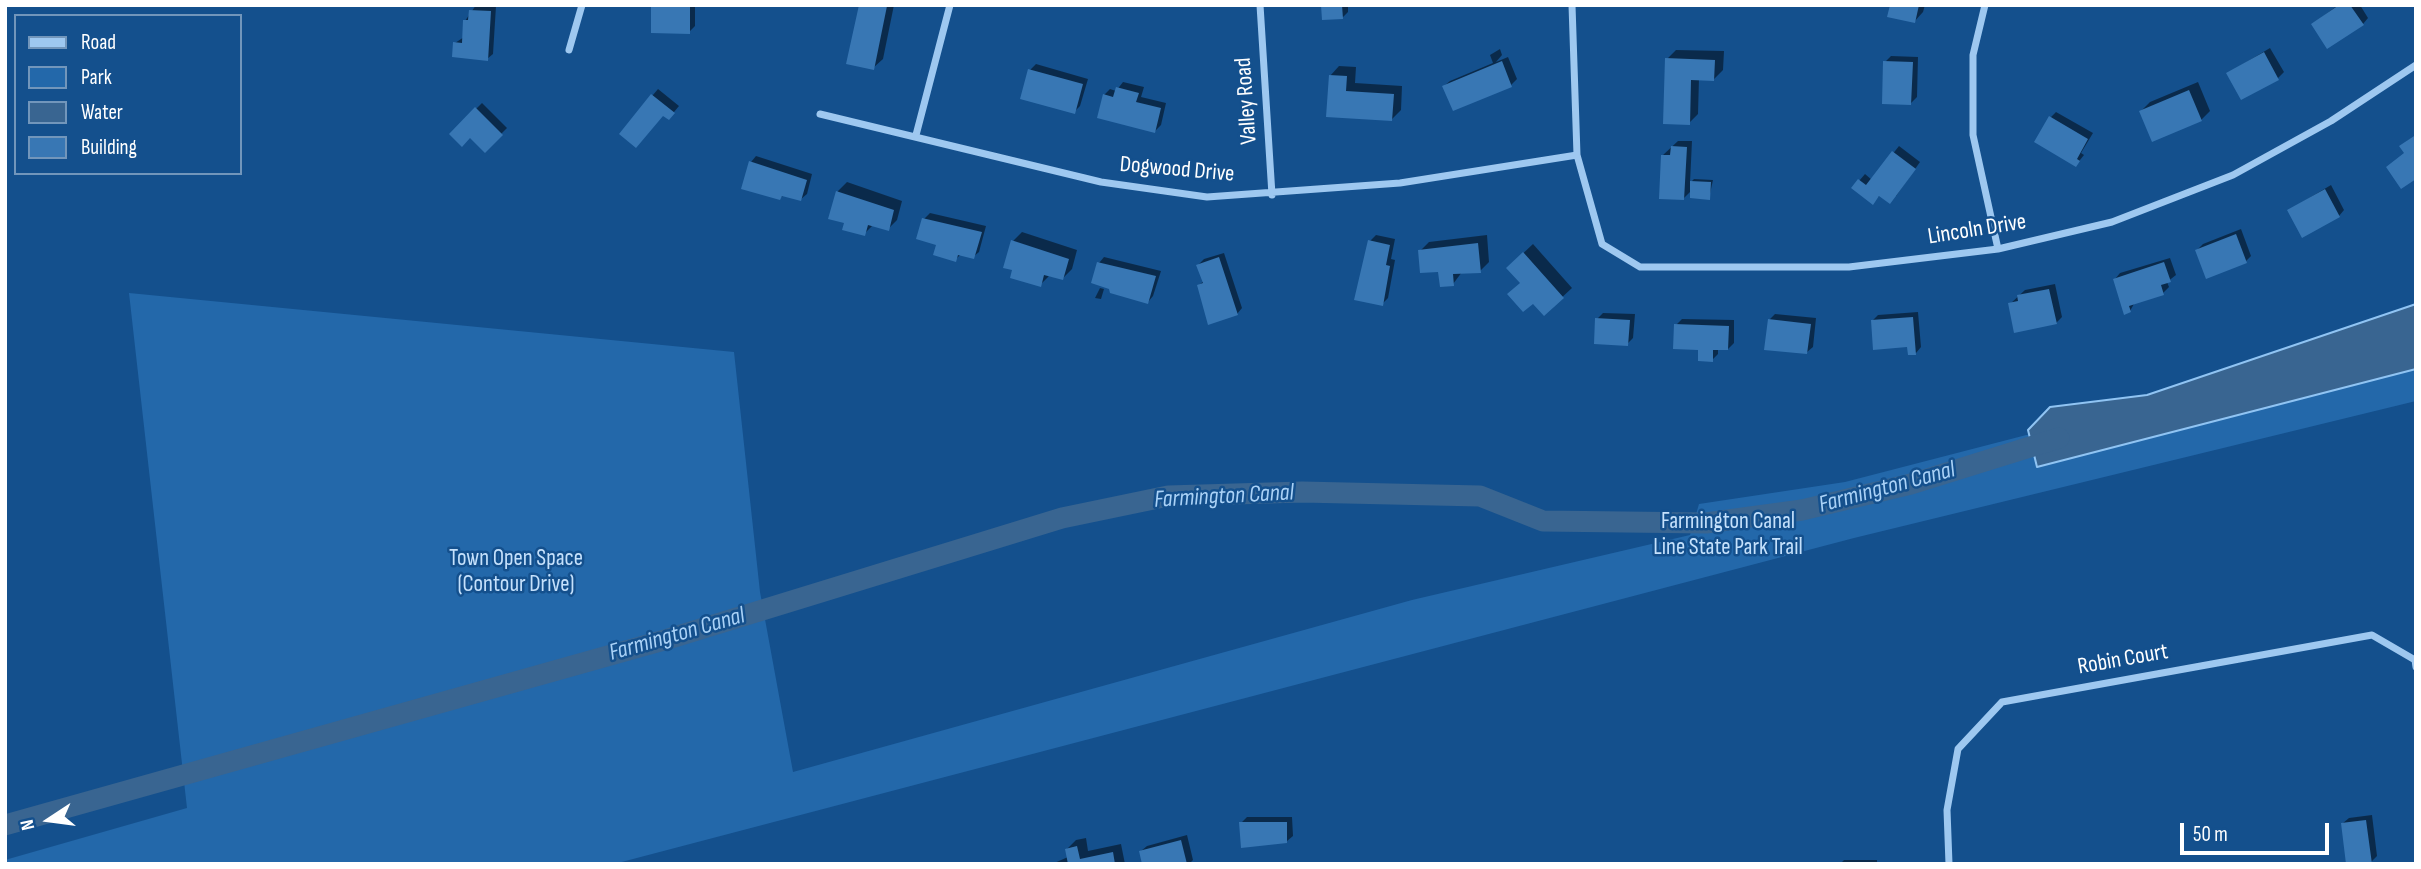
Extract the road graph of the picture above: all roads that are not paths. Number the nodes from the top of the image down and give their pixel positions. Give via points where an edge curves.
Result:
1 (582, 5) edge
2 (950, 5) edge
3 (1261, 5) edge
4 (1572, 5) edge
5 (1984, 5) edge
6 (569, 50) dead end
7 (2416, 65) edge
8 (820, 114) dead end
9 (916, 135) junction
10 (1577, 155) junction
11 (1272, 195) junction
12 (1998, 249) junction
13 (2416, 667) edge
14 (1949, 864) edge

1 - 6 street
2 - 9 street
3 - 11 street, Valley Road
4 - 10 street, Lincoln Drive
5 - 12 street via 1973,55 1973,135
7 - 12 street, Lincoln Drive via 2331,121 2233,175 2112,222
8 - 9 street, Dogwood Drive
9 - 11 street, Dogwood Drive via 1101,182 1207,197
10 - 11 street, Dogwood Drive via 1400,183
10 - 12 street, Lincoln Drive via 1602,244 1640,267 1849,267
13 - 14 street, Robin Court via 2415,660 2372,635 2002,702 1958,749 1947,810

